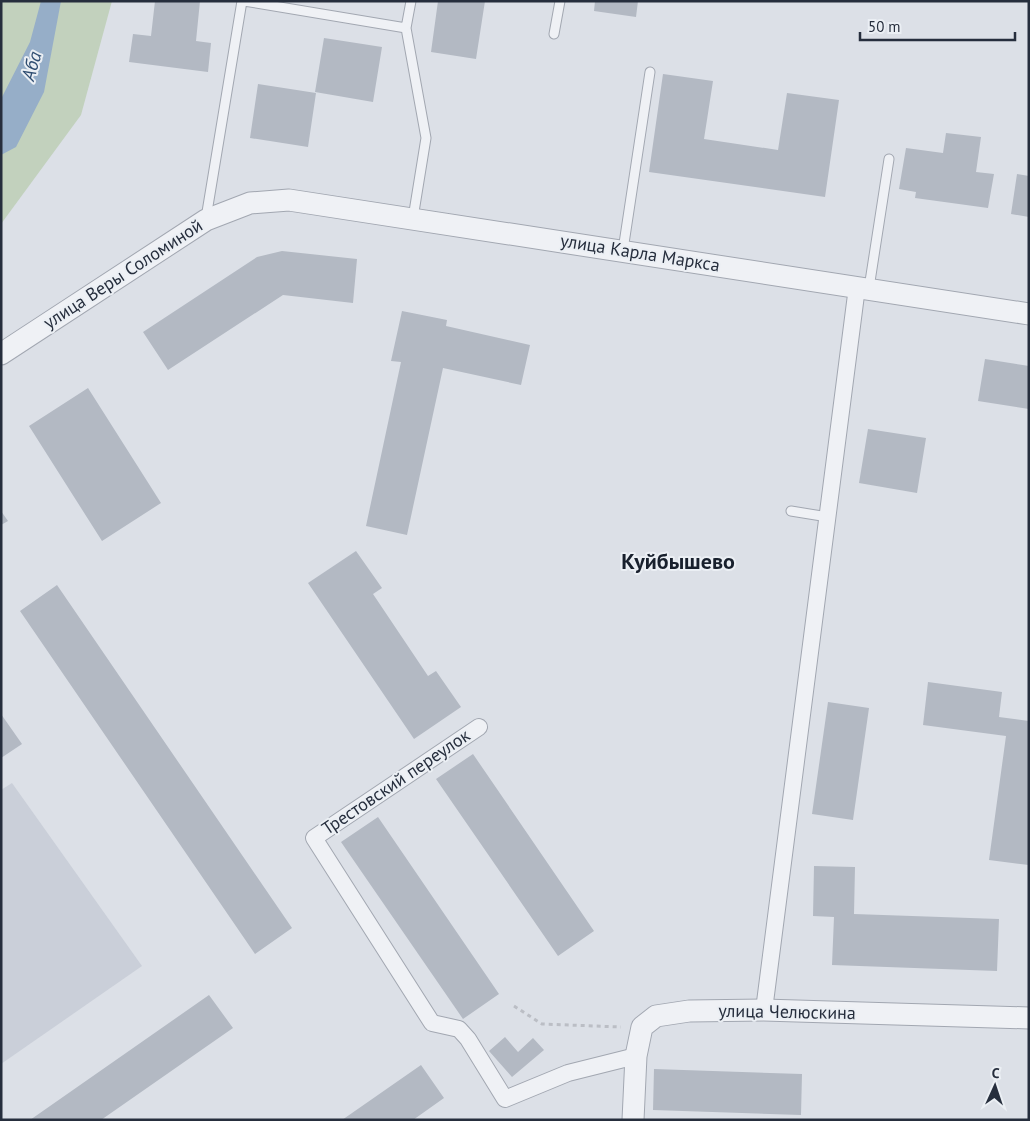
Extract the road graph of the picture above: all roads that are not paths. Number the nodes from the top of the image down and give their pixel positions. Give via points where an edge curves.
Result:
1 (243, 1) edge
2 (411, 1) edge
3 (560, 1) edge
4 (406, 28) junction
5 (554, 34) dead end
6 (650, 72) dead end
7 (889, 159) dead end
8 (250, 202) joint
9 (413, 218) junction
10 (206, 220) junction
11 (623, 250) junction
12 (863, 288) junction
13 (1029, 314) edge
14 (1, 354) edge
15 (791, 511) dead end
16 (828, 517) junction
17 (479, 727) dead end
18 (764, 1010) junction
19 (1029, 1018) edge
20 (636, 1056) junction
21 (633, 1120) edge

1 - 4 lane
1 - 10 lane
2 - 4 lane
3 - 5 lane
4 - 9 lane via 426,138
6 - 11 lane
7 - 12 lane
8 - 9 street, улица Карла Маркса via 289,200
8 - 10 street, улица Веры Соломиной
9 - 11 street, улица Карла Маркса
10 - 14 street, улица Веры Соломиной
11 - 12 street, улица Карла Маркса
12 - 13 street, улица Карла Маркса
12 - 16 street
15 - 16 lane
16 - 18 street
17 - 20 street, Трестовский переулок via 314,838 432,1023 459,1029 505,1099 568,1073
18 - 19 street, улица Челюскина
18 - 20 street, улица Челюскина via 689,1011 656,1016 642,1027
20 - 21 street

